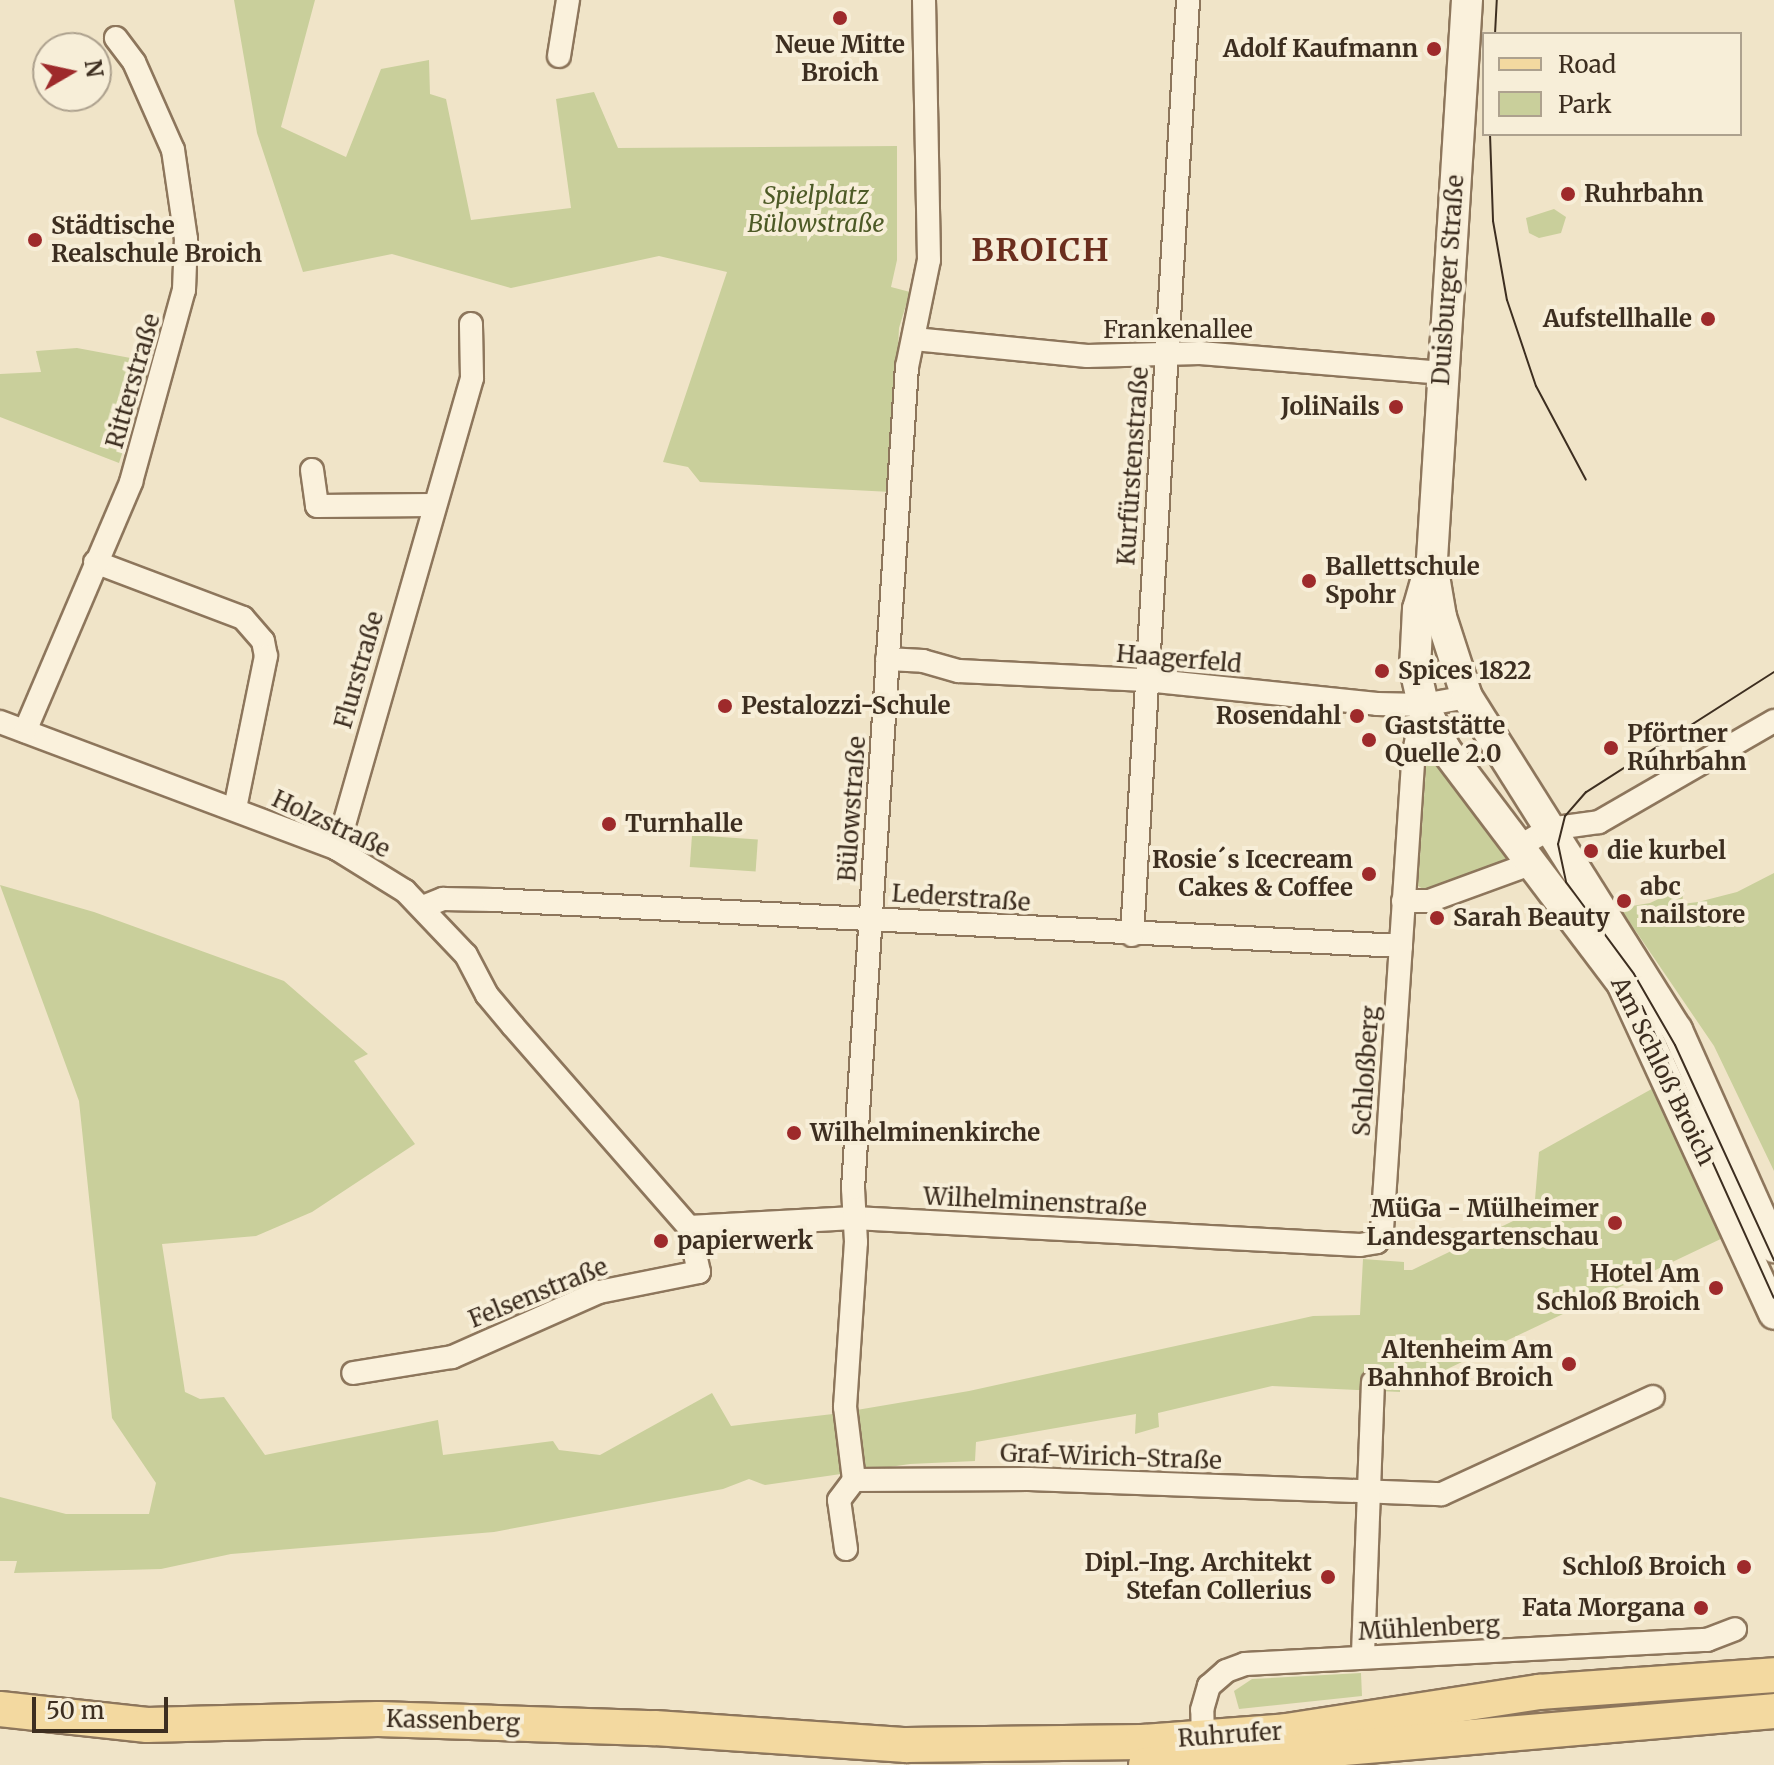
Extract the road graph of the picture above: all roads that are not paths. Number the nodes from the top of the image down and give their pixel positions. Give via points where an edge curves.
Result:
1 (568, 0) edge
2 (924, 0) edge
3 (1188, 0) edge
4 (1467, 0) edge
5 (116, 38) dead end
6 (559, 56) dead end
7 (471, 324) dead end
8 (914, 339) junction
9 (1166, 353) junction
10 (1442, 373) junction
11 (312, 470) dead end
12 (433, 505) junction
13 (1432, 560) junction
14 (95, 562) junction
15 (887, 659) junction
16 (1146, 680) junction
17 (1467, 697) junction
18 (1423, 705) junction
19 (1774, 721) edge
20 (0, 722) edge
21 (25, 731) junction
22 (235, 809) junction
23 (1549, 829) junction
24 (337, 849) junction
25 (1526, 855) junction
26 (1403, 901) junction
27 (423, 907) junction
28 (871, 916) junction
29 (1132, 935) junction
30 (1401, 946) junction
31 (854, 1218) junction
32 (689, 1227) junction
33 (1377, 1242) joint
34 (1774, 1247) edge
35 (1774, 1314) edge
36 (353, 1373) dead end
37 (1373, 1382) dead end
38 (1653, 1397) dead end
39 (854, 1478) junction
40 (1366, 1495) junction
41 (846, 1549) dead end
42 (1735, 1629) dead end
43 (1363, 1654) junction
44 (1774, 1675) edge
45 (0, 1709) edge
46 (1774, 1711) edge
47 (1725, 1717) junction
48 (1774, 1730) edge
49 (906, 1745) junction
50 (1203, 1750) junction
51 (1127, 1765) edge
52 (1146, 1765) edge

1 - 6 street
2 - 8 street, Bülowstraße via 929,260
3 - 9 street, Kurfürstenstraße
4 - 10 main road, Duisburger Straße
5 - 14 street, Ritterstraße via 134,62 173,150 186,239 184,290 136,467
7 - 12 street, Flurstraße via 472,378
8 - 9 street, Frankenallee via 1087,356
8 - 15 street, Bülowstraße via 907,367
9 - 10 street, Frankenallee via 1368,363
9 - 16 street, Kurfürstenstraße
10 - 13 main road, Duisburger Straße
11 - 12 street via 317,506
12 - 24 street, Flurstraße
13 - 17 main road, Duisburger Straße via 1441,617
13 - 18 main road, Duisburger Straße via 1418,609 1415,669
14 - 21 street, Ritterstraße
14 - 22 street via 243,618 263,641 266,656
15 - 16 street, Haagerfeld via 959,671
15 - 28 street, Bülowstraße
16 - 18 street, Haagerfeld
16 - 29 street, Kurfürstenstraße
17 - 18 street, Haagerfeld
17 - 23 main road, Am Schloß Broich
18 - 25 main road, Am Schloß Broich via 1445,749
18 - 26 street, Schloßberg
19 - 23 street via 1599,822
20 - 21 street, Holzstraße
21 - 22 street, Holzstraße
22 - 24 street, Holzstraße
23 - 25 street
23 - 34 main road, Am Schloß Broich via 1677,1030
24 - 27 street, Holzstraße via 383,874
25 - 26 street via 1429,901
25 - 35 main road, Am Schloß Broich via 1600,949 1643,1020
26 - 30 street, Schloßberg
27 - 28 street, Lederstraße via 443,899 493,900
27 - 32 street, Holzstraße via 466,955 487,995
28 - 29 street, Lederstraße via 907,923
28 - 31 street, Bülowstraße
29 - 30 street, Lederstraße
30 - 33 street, Schloßberg via 1382,1230
31 - 32 street, Wilhelminenstraße
31 - 33 street, Wilhelminenstraße
31 - 39 street, Bülowstraße via 845,1415
32 - 36 street, Felsenstraße via 699,1272 599,1292 452,1357
37 - 40 street
38 - 40 street, Graf-Wirich-Straße via 1457,1490
39 - 40 street, Graf-Wirich-Straße via 1029,1479
39 - 41 street via 839,1500
40 - 43 street
42 - 43 street, Mühlenberg via 1707,1640
43 - 50 street, Mühlenberg via 1245,1664 1226,1671 1205,1695
44 - 50 main road, Ruhrufer via 1539,1692
45 - 49 main road, Kassenberg via 116,1724 436,1720
46 - 47 main road, Ruhrufer
47 - 48 main road
47 - 50 main road, Ruhrufer
49 - 50 main road, Ruhrufer
49 - 51 main road via 983,1765
50 - 52 main road, Ruhrufer

